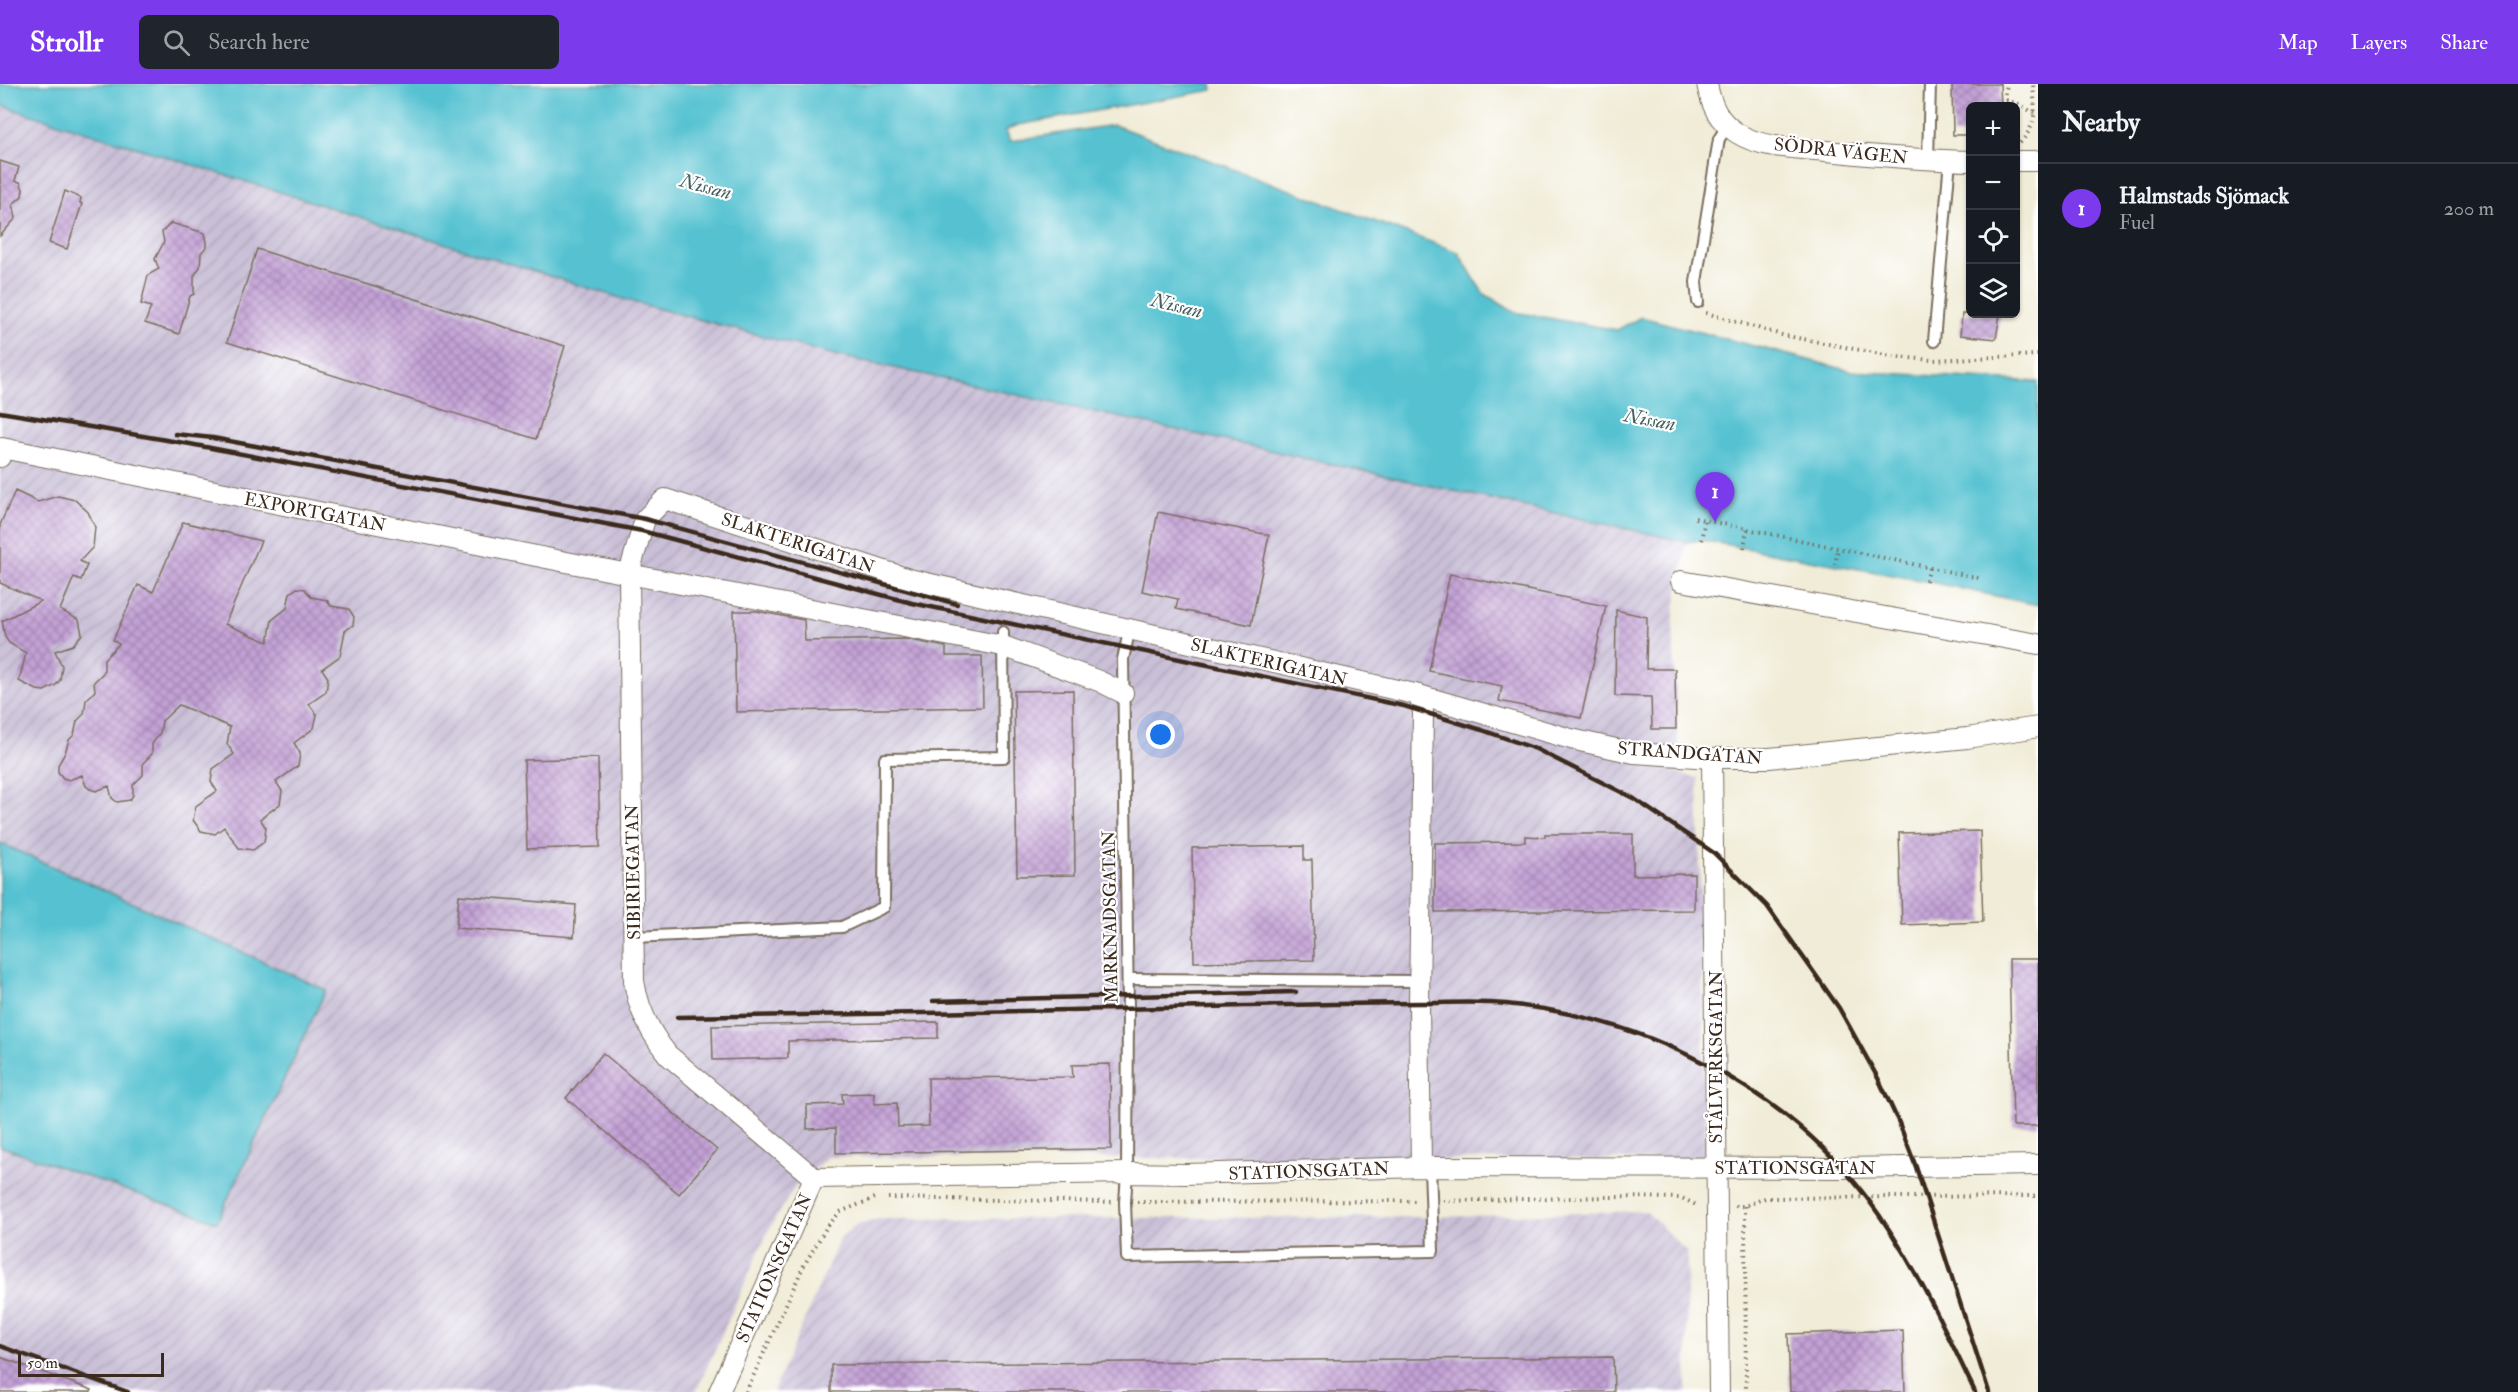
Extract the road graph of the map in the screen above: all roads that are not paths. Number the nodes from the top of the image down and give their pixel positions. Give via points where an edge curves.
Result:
1 (1707, 84) edge
2 (1930, 84) edge
3 (1727, 126) junction
4 (1928, 160) junction
5 (1950, 160) junction
6 (1966, 161) edge
7 (2020, 161) edge
8 (2038, 161) edge
9 (1698, 302) road end
10 (1934, 341) dead end
11 (0, 451) edge
12 (665, 499) joint
13 (629, 573) junction
14 (1681, 582) dead end
15 (1130, 628) junction
16 (1003, 639) junction
17 (2038, 644) edge
18 (1123, 693) junction
19 (1419, 695) junction
20 (2038, 727) edge
21 (1712, 758) junction
22 (634, 937) junction
23 (1128, 979) junction
24 (1419, 981) junction
25 (2038, 1165) edge
26 (1426, 1167) junction
27 (1716, 1168) junction
28 (1127, 1173) junction
29 (814, 1178) junction
30 (719, 1392) edge
31 (1719, 1392) edge

1 - 3 street via 1716,114
2 - 4 lane
3 - 4 street, SÖDRA VÄGEN via 1763,143
3 - 9 lane via 1719,139 1696,282
4 - 5 street, SÖDRA VÄGEN
5 - 6 street, SÖDRA VÄGEN
5 - 10 lane
7 - 8 street
11 - 13 street, EXPORTGATAN
12 - 13 street, SIBIRIEGATAN via 645,519
12 - 15 street, SLAKTERIGATAN via 909,579
13 - 16 street, EXPORTGATAN
13 - 22 street, SIBIRIEGATAN
14 - 17 street
15 - 18 lane, MARKNADSGATAN via 1123,660
15 - 19 street, SLAKTERIGATAN
16 - 18 street, EXPORTGATAN
16 - 22 lane via 1004,757 885,759 884,907 842,927
18 - 23 lane, MARKNADSGATAN
19 - 21 street, STRANDGATAN via 1634,753
19 - 24 street via 1423,712
20 - 21 street, STRANDGATAN via 1781,757
21 - 27 street, STÅLVERKSGATAN
22 - 29 street, SIBIRIEGATAN via 636,997 656,1040 680,1066
23 - 24 lane
23 - 28 lane, MARKNADSGATAN
24 - 26 street
25 - 27 street, STATIONSGATAN
26 - 27 street, STATIONSGATAN
26 - 28 street, STATIONSGATAN
26 - 28 lane, MARKNADSGATAN via 1433,1251 1127,1257
27 - 31 street, STÅLVERKSGATAN
28 - 29 street, STATIONSGATAN
29 - 30 street, STATIONSGATAN

